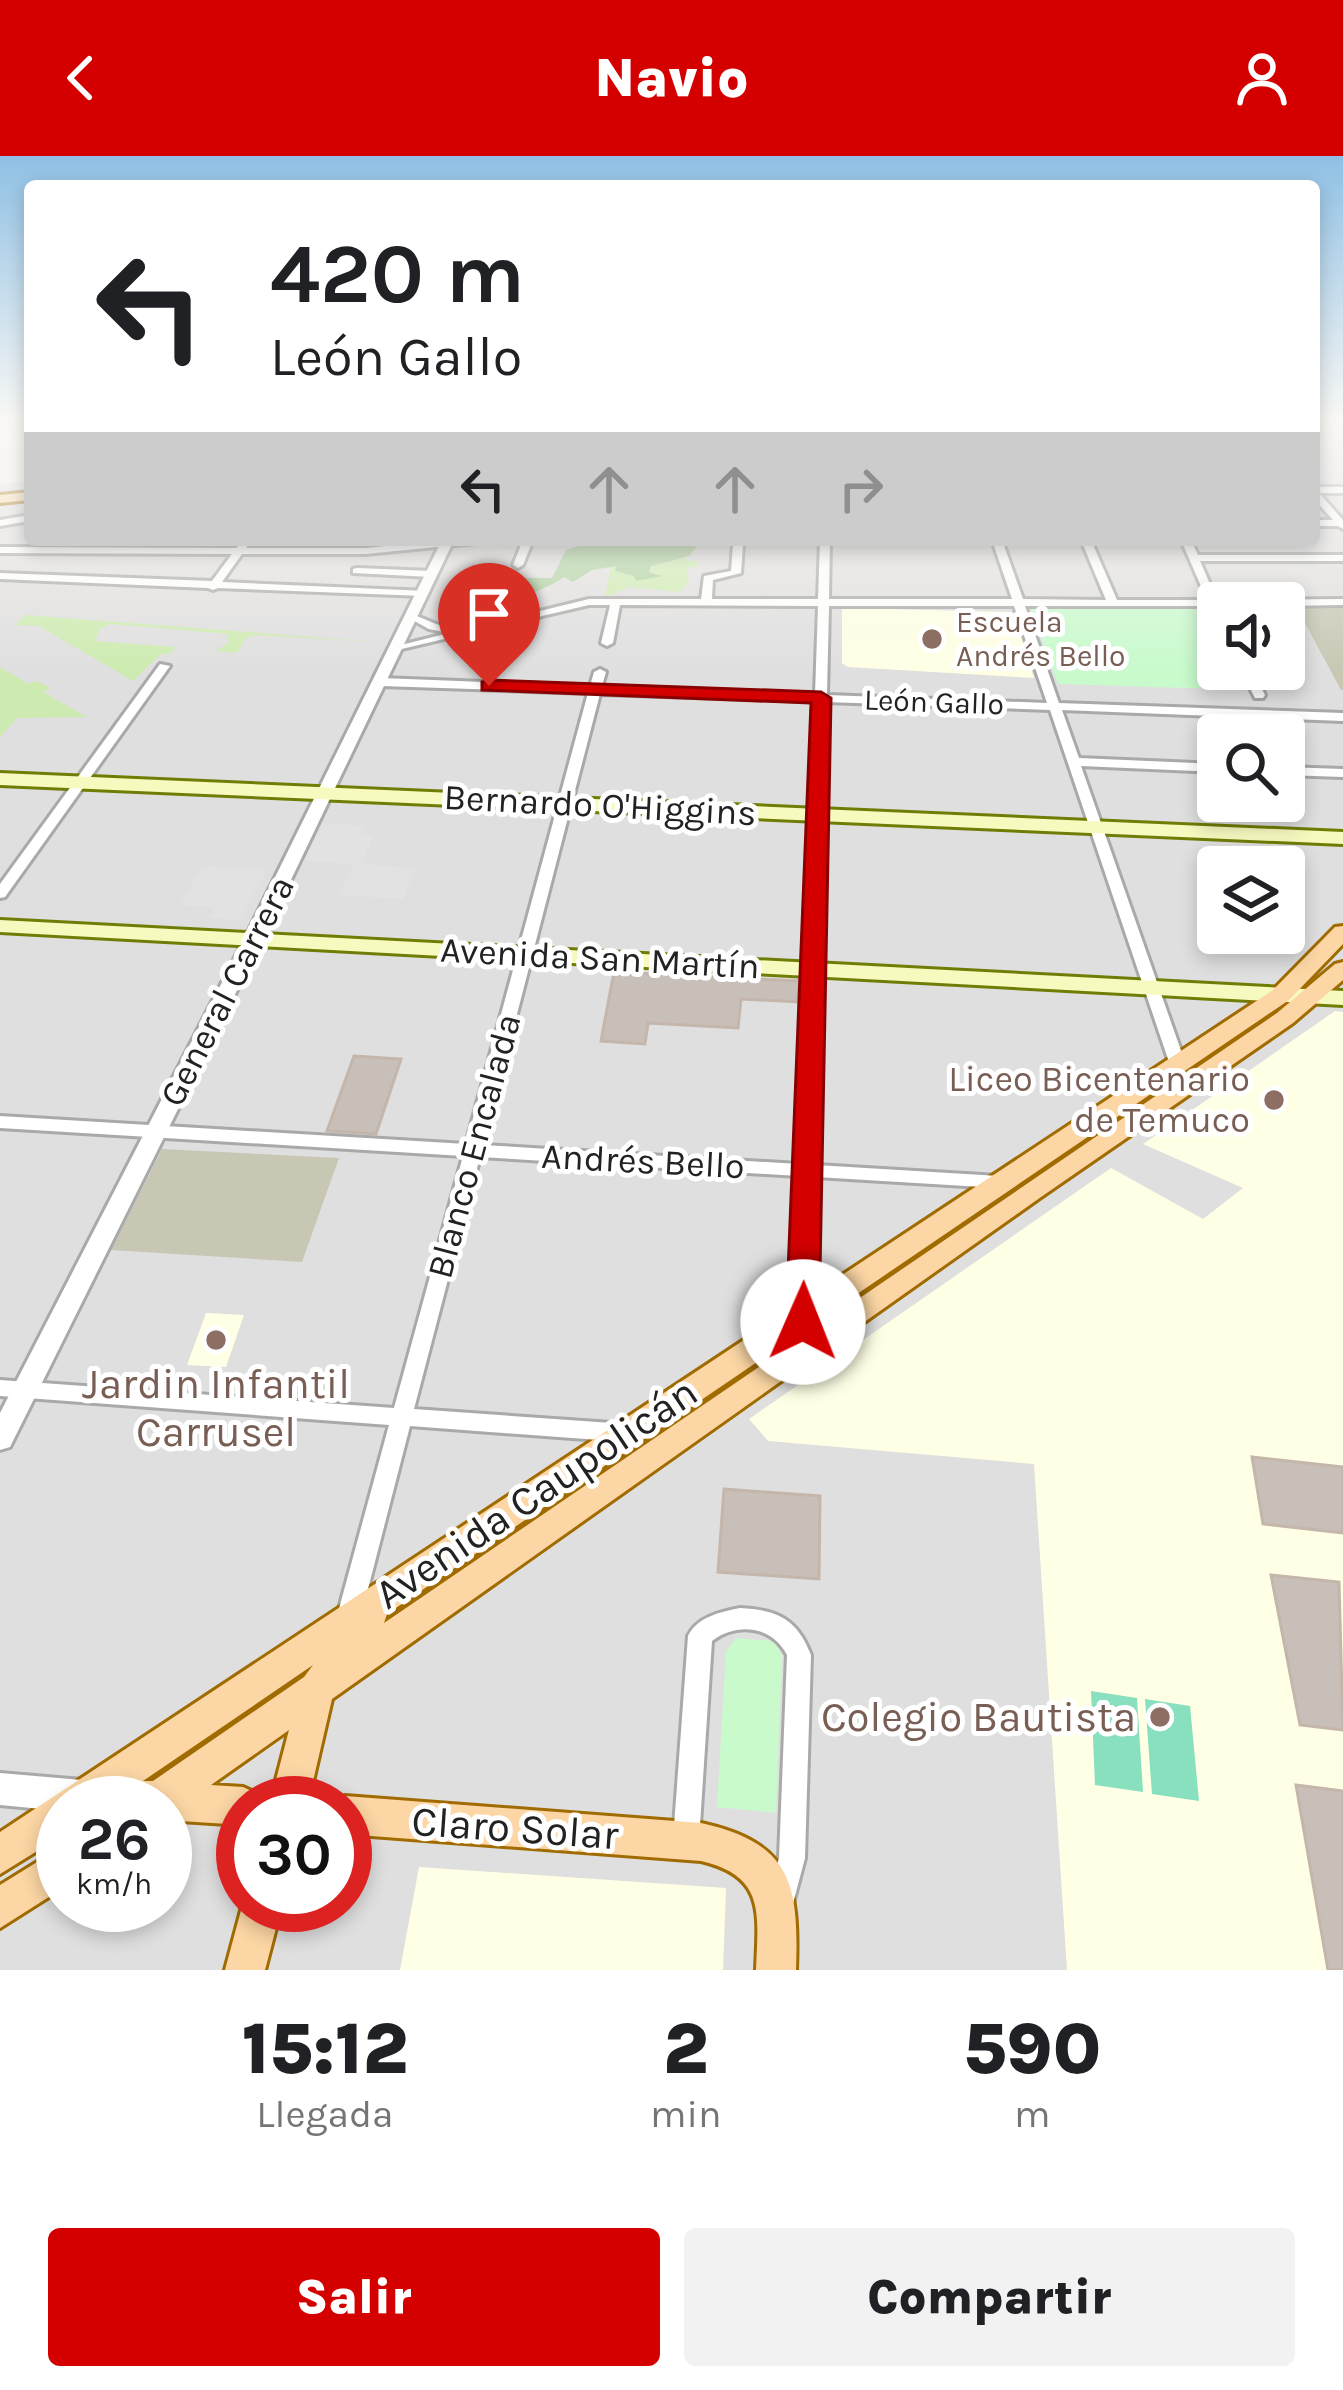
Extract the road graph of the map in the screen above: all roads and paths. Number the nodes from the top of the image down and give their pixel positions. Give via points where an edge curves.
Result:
1 (163, 546) edge
2 (244, 546) edge
3 (279, 546) edge
4 (411, 546) edge
5 (446, 546) edge
6 (526, 546) edge
7 (738, 546) edge
8 (826, 546) edge
9 (999, 546) edge
10 (1088, 546) edge
11 (1189, 546) edge
12 (0, 550) edge
13 (1194, 558) junction
14 (1343, 558) edge
15 (518, 565) dead end
16 (357, 572) dead end
17 (432, 574) junction
18 (0, 576) edge
19 (1206, 582) edge
20 (213, 587) junction
21 (423, 593) junction
22 (616, 600) junction
23 (706, 601) junction
24 (1305, 602) edge
25 (1343, 602) edge
26 (824, 603) junction
27 (1114, 603) junction
28 (1022, 605) junction
29 (1197, 605) edge
30 (412, 617) junction
31 (464, 632) junction
32 (607, 643) dead end
33 (397, 649) junction
34 (164, 666) dead end
35 (600, 672) dead end
36 (381, 682) junction
37 (596, 690) junction
38 (1256, 690) edge
39 (1259, 695) dead end
40 (821, 698) junction
41 (1058, 706) junction
42 (1343, 717) edge
43 (1076, 762) junction
44 (1197, 767) edge
45 (1305, 772) edge
46 (1343, 773) edge
47 (0, 779) edge
48 (82, 782) junction
49 (327, 792) junction
50 (566, 804) junction
51 (818, 814) junction
52 (1098, 827) junction
53 (1343, 838) edge
54 (0, 894) edge
55 (0, 926) edge
56 (1343, 932) edge
57 (254, 940) junction
58 (525, 954) junction
59 (1343, 969) edge
60 (813, 970) junction
61 (1153, 988) junction
62 (1281, 995) junction
63 (1315, 997) junction
64 (1343, 998) edge
65 (1178, 1062) junction
66 (0, 1122) edge
67 (156, 1131) junction
68 (475, 1151) junction
69 (806, 1171) junction
70 (999, 1182) junction
71 (803, 1312) junction
72 (792, 1358) junction
73 (12, 1389) edge
74 (400, 1417) junction
75 (626, 1432) junction
76 (0, 1439) edge
77 (394, 1590) junction
78 (348, 1621) junction
79 (317, 1689) junction
80 (118, 1776) edge
81 (192, 1776) edge
82 (296, 1776) edge
83 (0, 1790) edge
84 (36, 1797) edge
85 (372, 1817) edge
86 (36, 1831) edge
87 (686, 1840) junction
88 (0, 1855) edge
89 (36, 1882) edge
90 (0, 1907) edge
91 (779, 1910) junction
92 (255, 1932) edge
93 (245, 1970) edge
94 (776, 1970) edge

1 - 12 street
2 - 20 street
3 - 4 street
5 - 17 street, General Carrera
6 - 15 street
7 - 23 street via 736,573 707,578
8 - 26 street
9 - 28 street
10 - 27 street
11 - 13 street
13 - 14 street
13 - 19 street
16 - 17 street
17 - 21 street, General Carrera
18 - 20 street
20 - 21 street
21 - 30 street, General Carrera
22 - 23 street
22 - 31 street
22 - 32 street
23 - 26 street
24 - 25 street
26 - 28 street
26 - 40 street
27 - 28 street
27 - 29 street
28 - 41 street
30 - 31 street
30 - 33 street, General Carrera
31 - 33 street
33 - 36 street, General Carrera
34 - 48 street
35 - 37 street, Blanco Encalada
36 - 37 street, León Gallo
36 - 49 street, General Carrera
37 - 40 street, León Gallo
37 - 50 street, Blanco Encalada
38 - 39 street
40 - 41 street, León Gallo
40 - 51 street
41 - 42 street, León Gallo
41 - 43 street
43 - 44 street
43 - 52 street
45 - 46 street
47 - 48 main road, Bernardo O'Higgins
48 - 49 main road, Bernardo O'Higgins
48 - 54 street
49 - 50 main road, Bernardo O'Higgins
49 - 57 street, General Carrera
50 - 51 main road, Bernardo O'Higgins
50 - 58 street, Blanco Encalada
51 - 52 main road, Bernardo O'Higgins
51 - 60 street
52 - 53 main road, Bernardo O'Higgins
52 - 61 street
55 - 57 main road, Avenida San Martín
56 - 62 main road, Avenida Caupolicán
57 - 58 main road, Avenida San Martín
57 - 67 street, General Carrera
58 - 60 main road, Avenida San Martín
58 - 68 street, Blanco Encalada
59 - 63 main road, Avenida Caupolicán
60 - 61 main road, Avenida San Martín
60 - 69 street
61 - 62 main road, Avenida San Martín
61 - 65 street
62 - 63 main road, Avenida San Martín
62 - 65 main road, Avenida Caupolicán
63 - 64 main road, Avenida San Martín
63 - 72 main road, Avenida Caupolicán
65 - 70 main road, Avenida Caupolicán
66 - 67 street, Andrés Bello
67 - 68 street, Andrés Bello
67 - 73 street, General Carrera
68 - 69 street, Andrés Bello
68 - 74 street, Blanco Encalada
69 - 70 street, Andrés Bello
69 - 71 street
70 - 71 main road, Avenida Caupolicán
71 - 72 street
71 - 75 main road, Avenida Caupolicán
72 - 79 main road, Avenida Caupolicán
73 - 74 street
73 - 76 street, General Carrera
74 - 75 street
74 - 78 street, Blanco Encalada
75 - 77 main road, Avenida Caupolicán
77 - 78 main road, Avenida Caupolicán
77 - 79 main road
78 - 80 main road, Avenida Caupolicán
79 - 81 main road, Avenida Caupolicán
79 - 82 main road
83 - 84 street
85 - 87 main road, Claro Solar
86 - 88 main road, Avenida Caupolicán
87 - 91 main road, Claro Solar via 745,1856 776,1891
87 - 91 street via 700,1636 726,1621 778,1625 794,1637 799,1655 792,1858
89 - 90 main road
91 - 94 main road
92 - 93 main road

